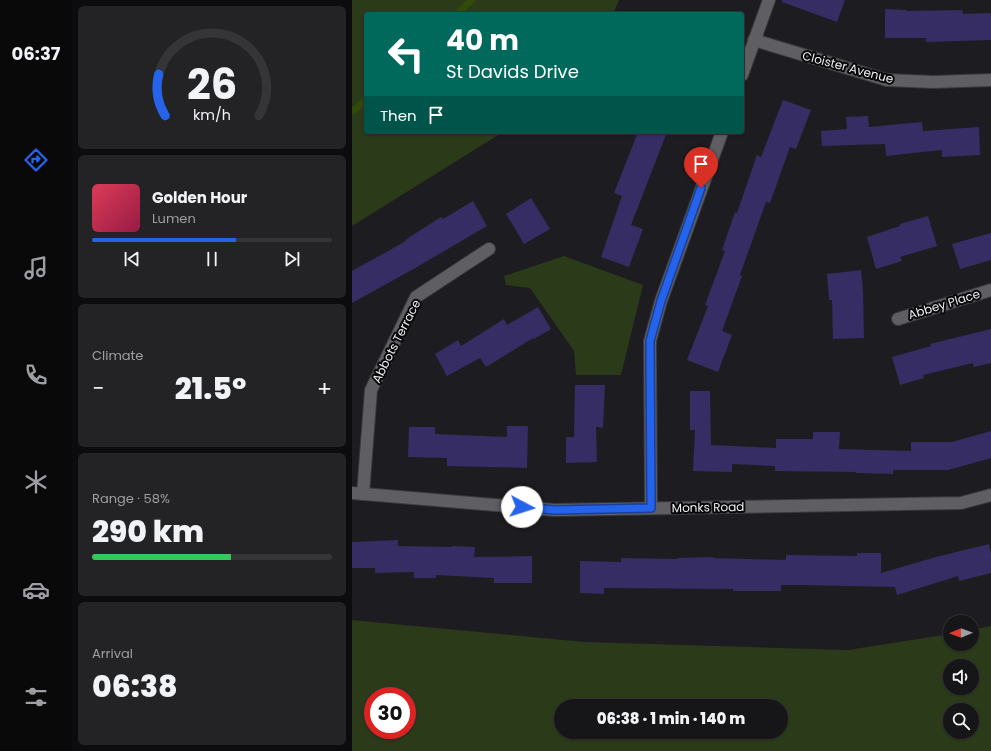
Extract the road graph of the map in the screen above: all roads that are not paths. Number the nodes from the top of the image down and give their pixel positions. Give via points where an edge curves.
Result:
1 (769, 0) edge
2 (754, 40) junction
3 (744, 69) edge
4 (991, 80) edge
5 (721, 134) edge
6 (489, 249) dead end
7 (991, 290) edge
8 (898, 318) dead end
9 (358, 494) edge
10 (991, 495) edge
11 (651, 508) junction

1 - 2 street
2 - 3 street
2 - 4 street, Cloister Avenue via 887,80
5 - 11 street via 661,301 650,341
6 - 9 street, Abbots Terrace via 416,297 371,390
7 - 8 street, Abbey Place
9 - 11 street, Monks Road via 554,510
10 - 11 street, Monks Road via 961,503

